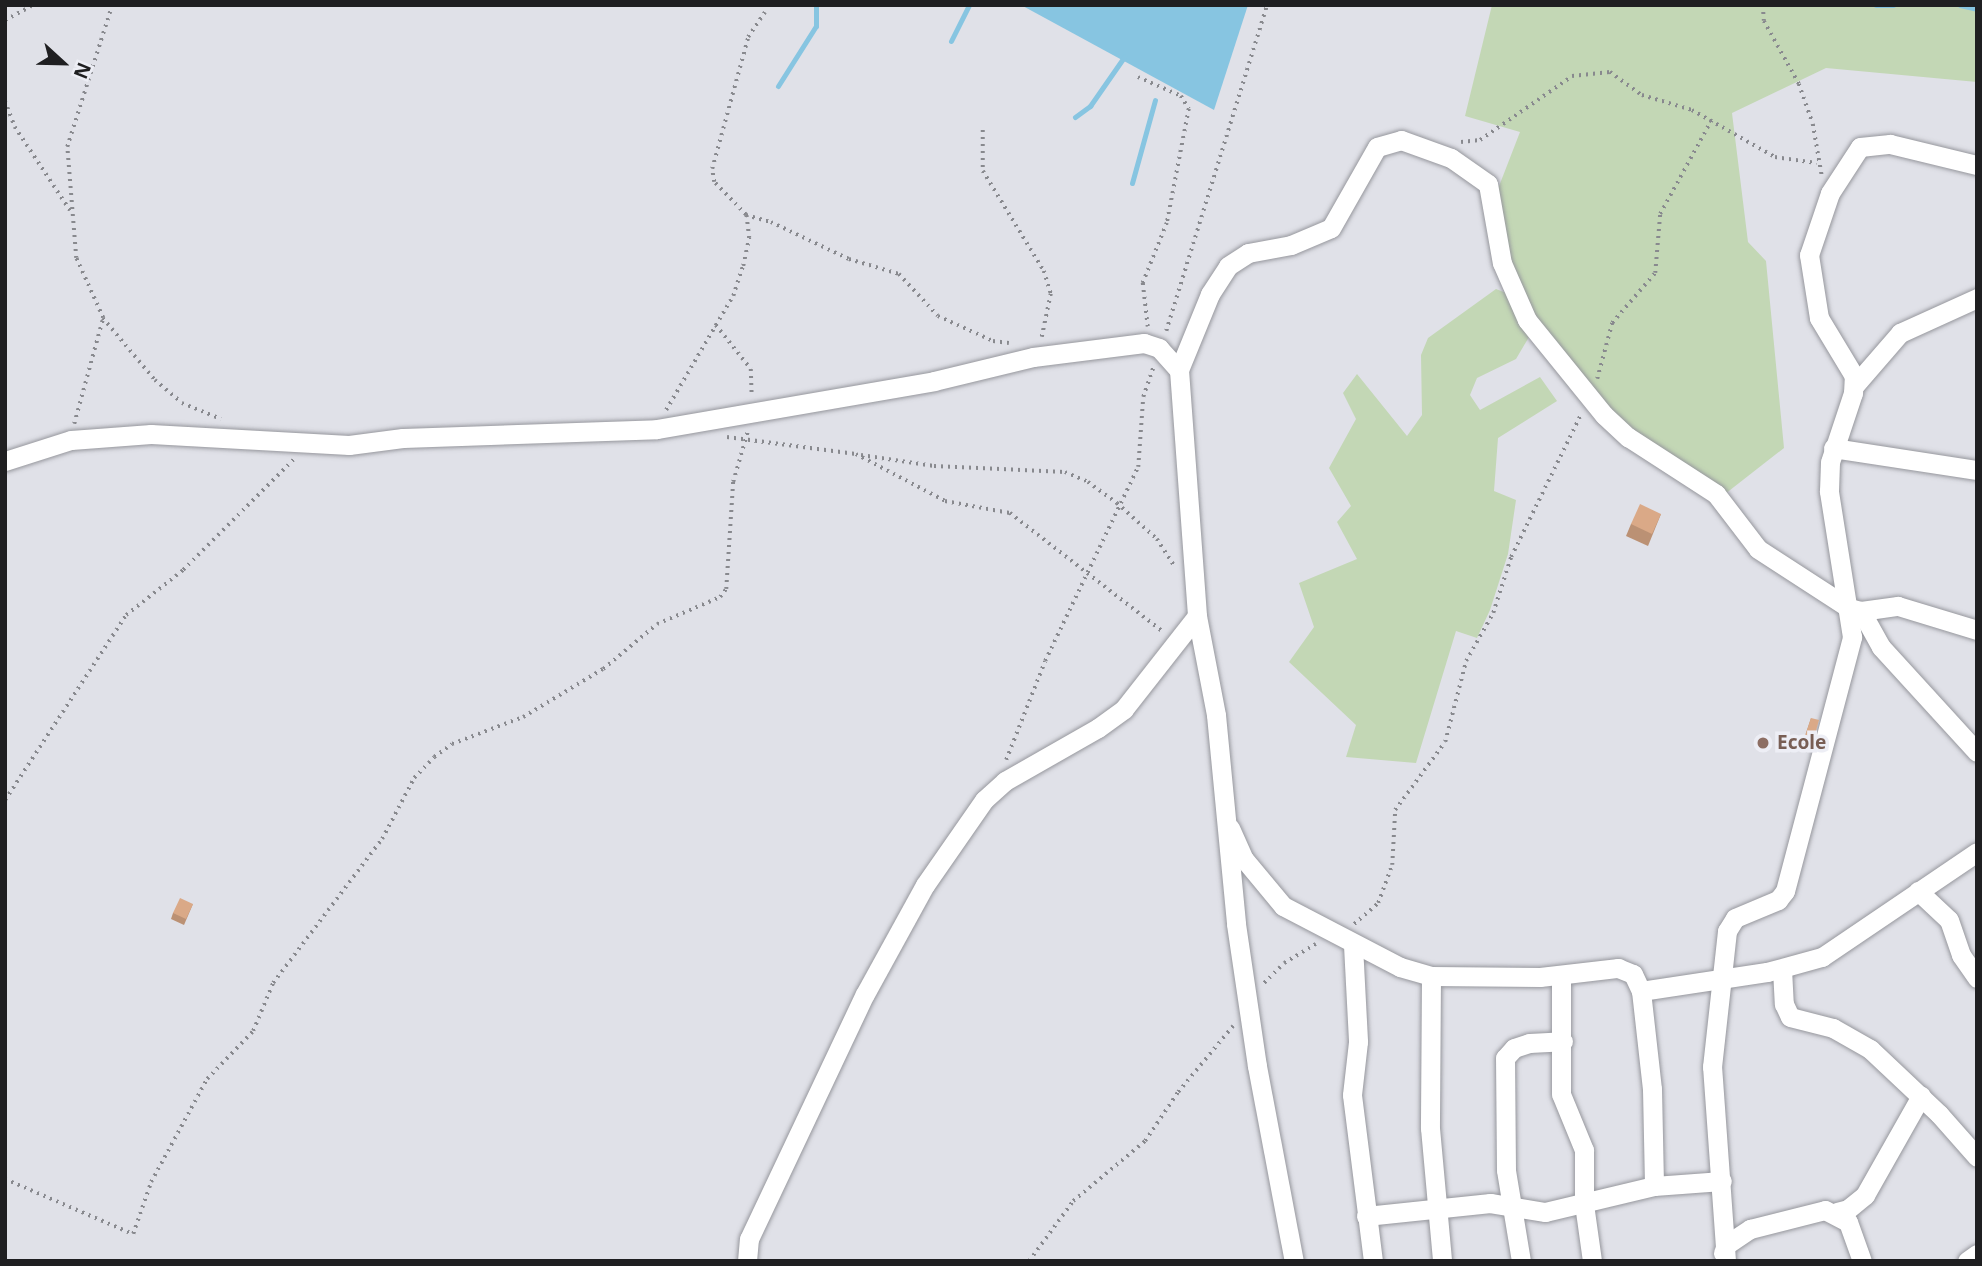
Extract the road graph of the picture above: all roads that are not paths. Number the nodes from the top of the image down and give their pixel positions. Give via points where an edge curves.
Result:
1 (1977, 165) edge
2 (1977, 298) edge
3 (1179, 370) junction
4 (1855, 385) junction
5 (1833, 448) junction
6 (5, 461) edge
7 (1977, 470) edge
8 (1855, 610) junction
9 (1197, 616) junction
10 (1977, 630) edge
11 (1977, 752) edge
12 (1222, 811) junction
13 (1977, 852) edge
14 (1918, 891) junction
15 (1353, 946) junction
16 (1782, 969) junction
17 (1431, 976) junction
18 (1561, 976) junction
19 (1720, 977) junction
20 (1977, 978) edge
21 (1641, 991) junction
22 (1563, 1041) junction
23 (1921, 1096) junction
24 (1977, 1157) edge
25 (1722, 1181) junction
26 (1654, 1186) junction
27 (1584, 1204) junction
28 (1509, 1205) junction
29 (1436, 1209) junction
30 (1837, 1212) junction
31 (1366, 1216) junction
32 (1977, 1254) edge
33 (1724, 1255) edge
34 (747, 1261) edge
35 (1294, 1261) edge
36 (1373, 1261) edge
37 (1442, 1261) edge
38 (1521, 1261) edge
39 (1592, 1261) edge
40 (1862, 1261) edge
41 (1966, 1261) edge

1 - 4 street via 1871,143 1860,147 1844,166 1818,222 1810,274 1819,318 1850,363
2 - 4 street via 1900,333
3 - 6 street via 1161,344 1144,343 1034,352 934,381 657,429 306,446 151,433 71,440
3 - 8 street via 1210,294 1228,265 1248,253 1291,245 1331,228 1377,147 1395,139 1451,158 1488,184 1507,278 1536,332 1620,431 1716,494 1758,550
3 - 9 street
4 - 5 street
5 - 7 street
5 - 8 street via 1830,505
8 - 10 street via 1898,606
8 - 11 street via 1881,648
8 - 19 street via 1850,652 1785,891 1778,900 1731,923
9 - 12 street via 1216,715
9 - 34 street via 1124,709 995,788 925,885 865,994 749,1239
12 - 15 street via 1244,859 1269,893
12 - 35 street via 1247,1008
13 - 14 street
14 - 16 street via 1827,955
14 - 20 street via 1949,919 1961,955
15 - 17 street
15 - 31 street via 1359,1042 1352,1095
16 - 19 street
16 - 23 street via 1784,1004 1790,1017 1854,1038
17 - 18 street
17 - 29 street via 1430,1128
18 - 21 street via 1618,968 1633,974
18 - 22 street
19 - 21 street
19 - 25 street via 1712,1067
21 - 26 street via 1652,1089
22 - 27 street via 1561,1094 1584,1150
22 - 28 street via 1514,1048 1505,1058
23 - 24 street
23 - 30 street via 1865,1195
25 - 26 street
25 - 33 street
26 - 27 street
27 - 28 street via 1545,1212
27 - 39 street
28 - 29 street
28 - 38 street
29 - 31 street
29 - 37 street
30 - 33 street via 1807,1211 1750,1229
30 - 40 street via 1848,1222
31 - 36 street
32 - 41 street

